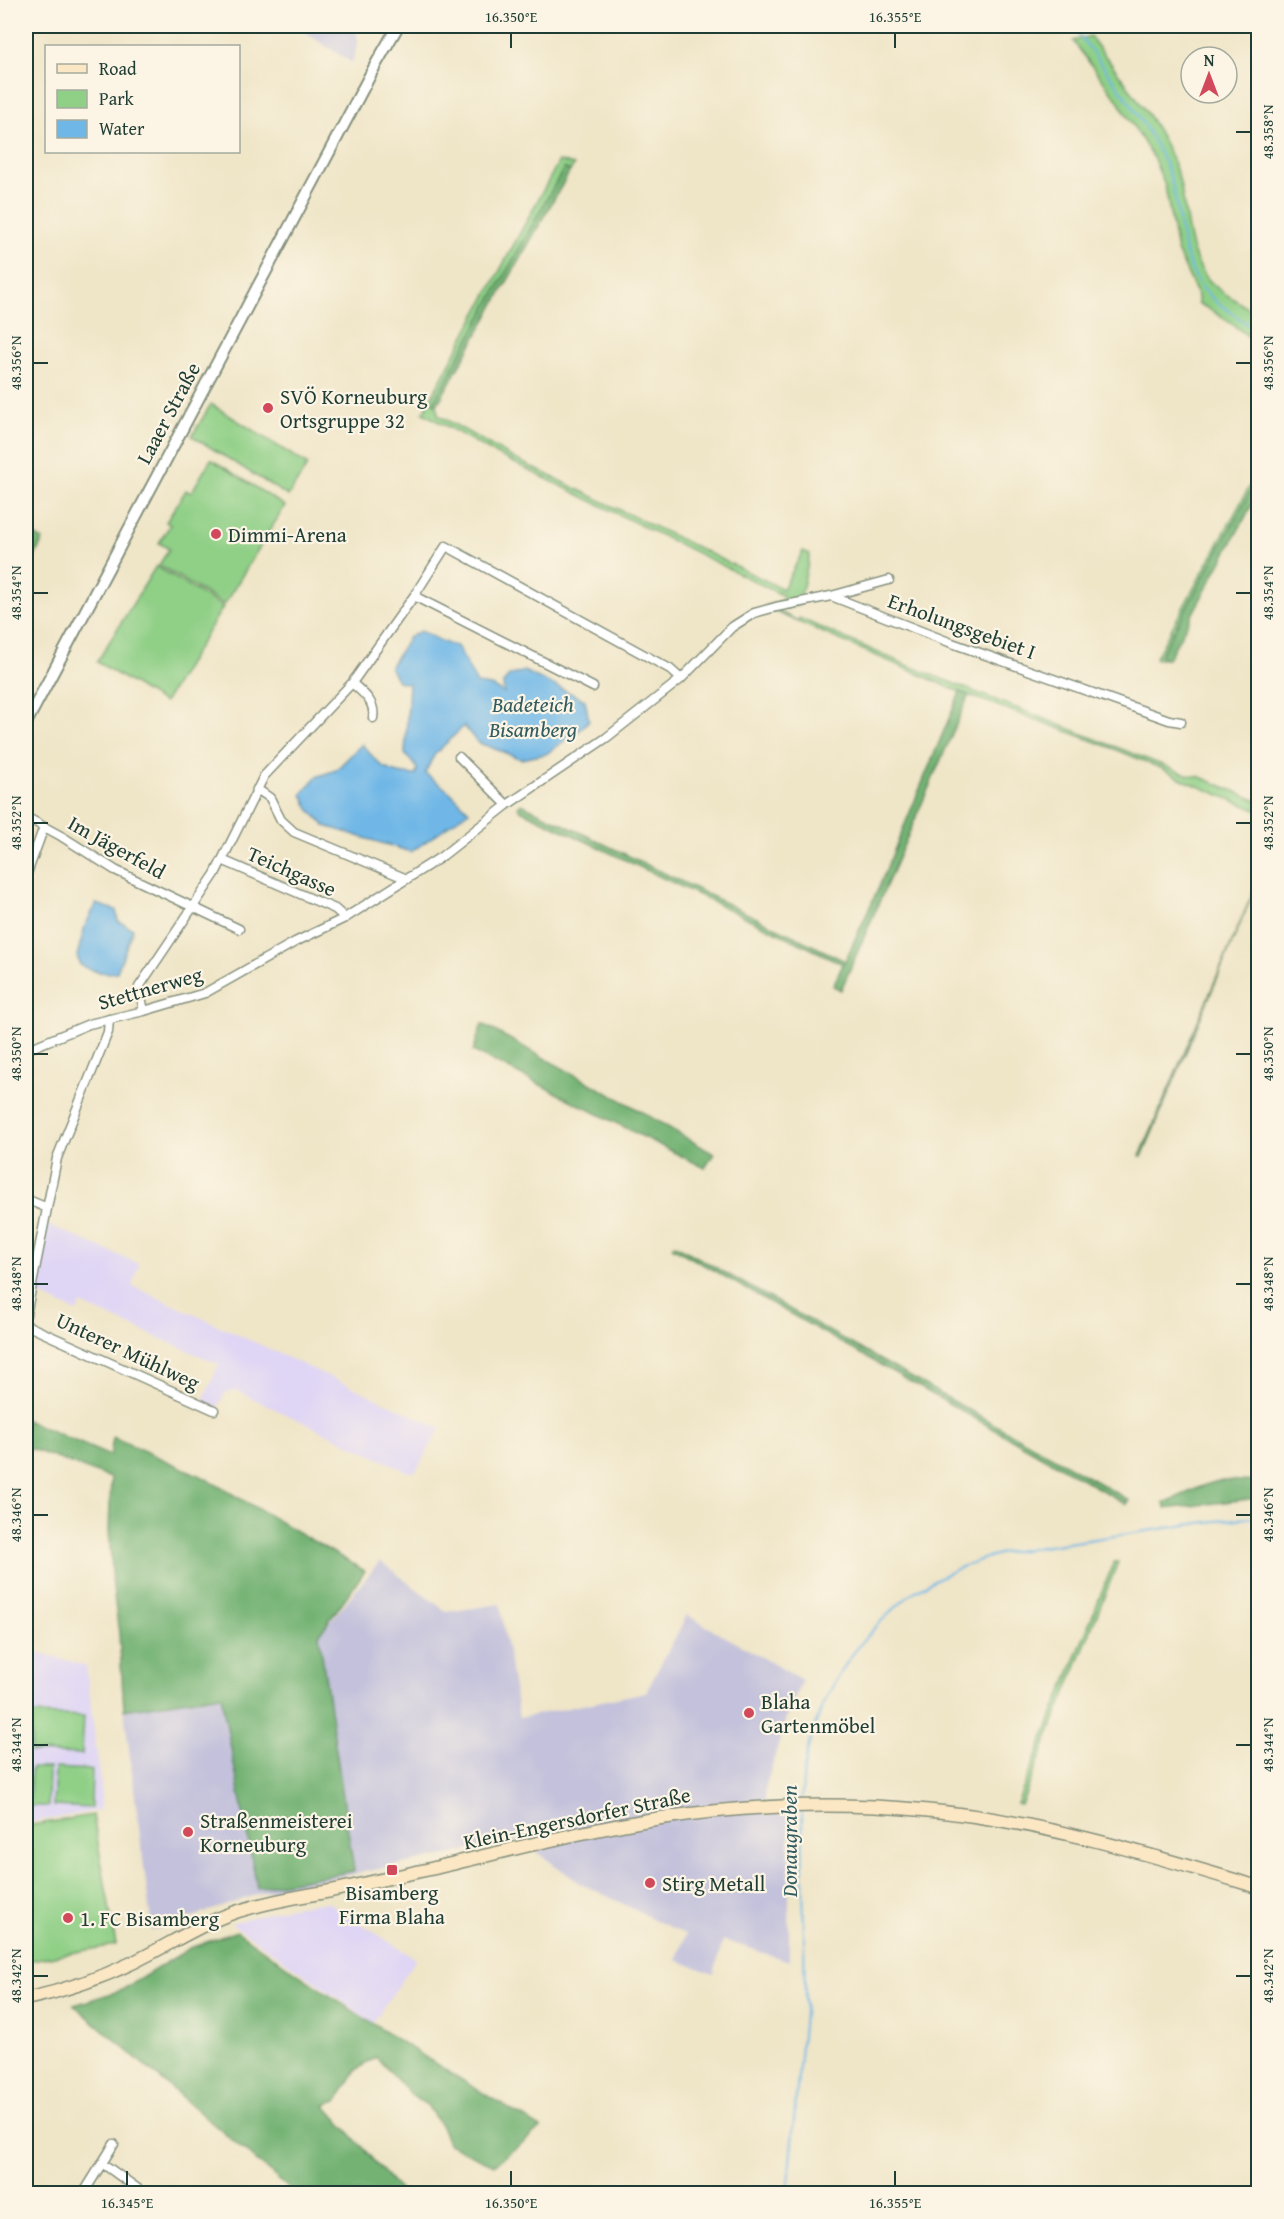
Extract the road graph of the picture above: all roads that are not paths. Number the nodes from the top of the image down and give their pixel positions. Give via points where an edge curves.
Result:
1 (398, 26) edge
2 (889, 580) dead end
3 (414, 596) junction
4 (831, 596) junction
5 (681, 679) junction
6 (352, 682) junction
7 (593, 687) dead end
8 (373, 718) dead end
9 (1181, 722) dead end
10 (26, 723) edge
11 (459, 757) dead end
12 (257, 789) junction
13 (507, 805) junction
14 (26, 817) edge
15 (44, 827) junction
16 (222, 860) junction
17 (26, 876) edge
18 (407, 879) junction
19 (192, 907) junction
20 (345, 918) junction
21 (238, 929) dead end
22 (144, 1011) junction
23 (109, 1019) junction
24 (26, 1050) edge
25 (26, 1200) edge
26 (45, 1207) junction
27 (26, 1315) edge
28 (26, 1325) edge
29 (214, 1410) dead end
30 (1258, 1887) edge
31 (26, 2000) edge
32 (114, 2144) dead end
33 (102, 2163) junction
34 (83, 2193) edge
35 (145, 2193) edge

1 - 10 street, Laaer Straße
2 - 4 street
3 - 5 street via 446,546 670,669
3 - 6 street
3 - 7 street
4 - 5 street, Stettnerweg via 754,613 732,627
4 - 9 street, Erholungsgebiet I via 949,642
5 - 13 street, Stettnerweg via 606,738
6 - 8 street via 372,703
6 - 12 street via 271,767
11 - 13 street
12 - 16 street
12 - 18 street via 270,798 281,820 294,832
13 - 18 street, Stettnerweg
14 - 15 street, Im Jägerfeld
15 - 17 street
15 - 19 street, Im Jägerfeld via 115,870
16 - 19 street
16 - 20 street, Teichgasse via 335,909
18 - 20 street, Stettnerweg
19 - 21 street, Im Jägerfeld
19 - 22 street via 139,987
20 - 22 street, Stettnerweg via 205,993
22 - 23 street, Stettnerweg
23 - 24 street, Stettnerweg
23 - 26 street, Unterer Mühlweg via 108,1032 58,1155
25 - 26 street
26 - 27 street, Unterer Mühlweg
28 - 29 street, Unterer Mühlweg
30 - 31 main road, Klein-Engersdorfer Straße via 1120,1846 1025,1824 923,1810 788,1806 714,1811 638,1822 249,1908 201,1925 96,1979
32 - 33 street
33 - 34 street
33 - 35 street

